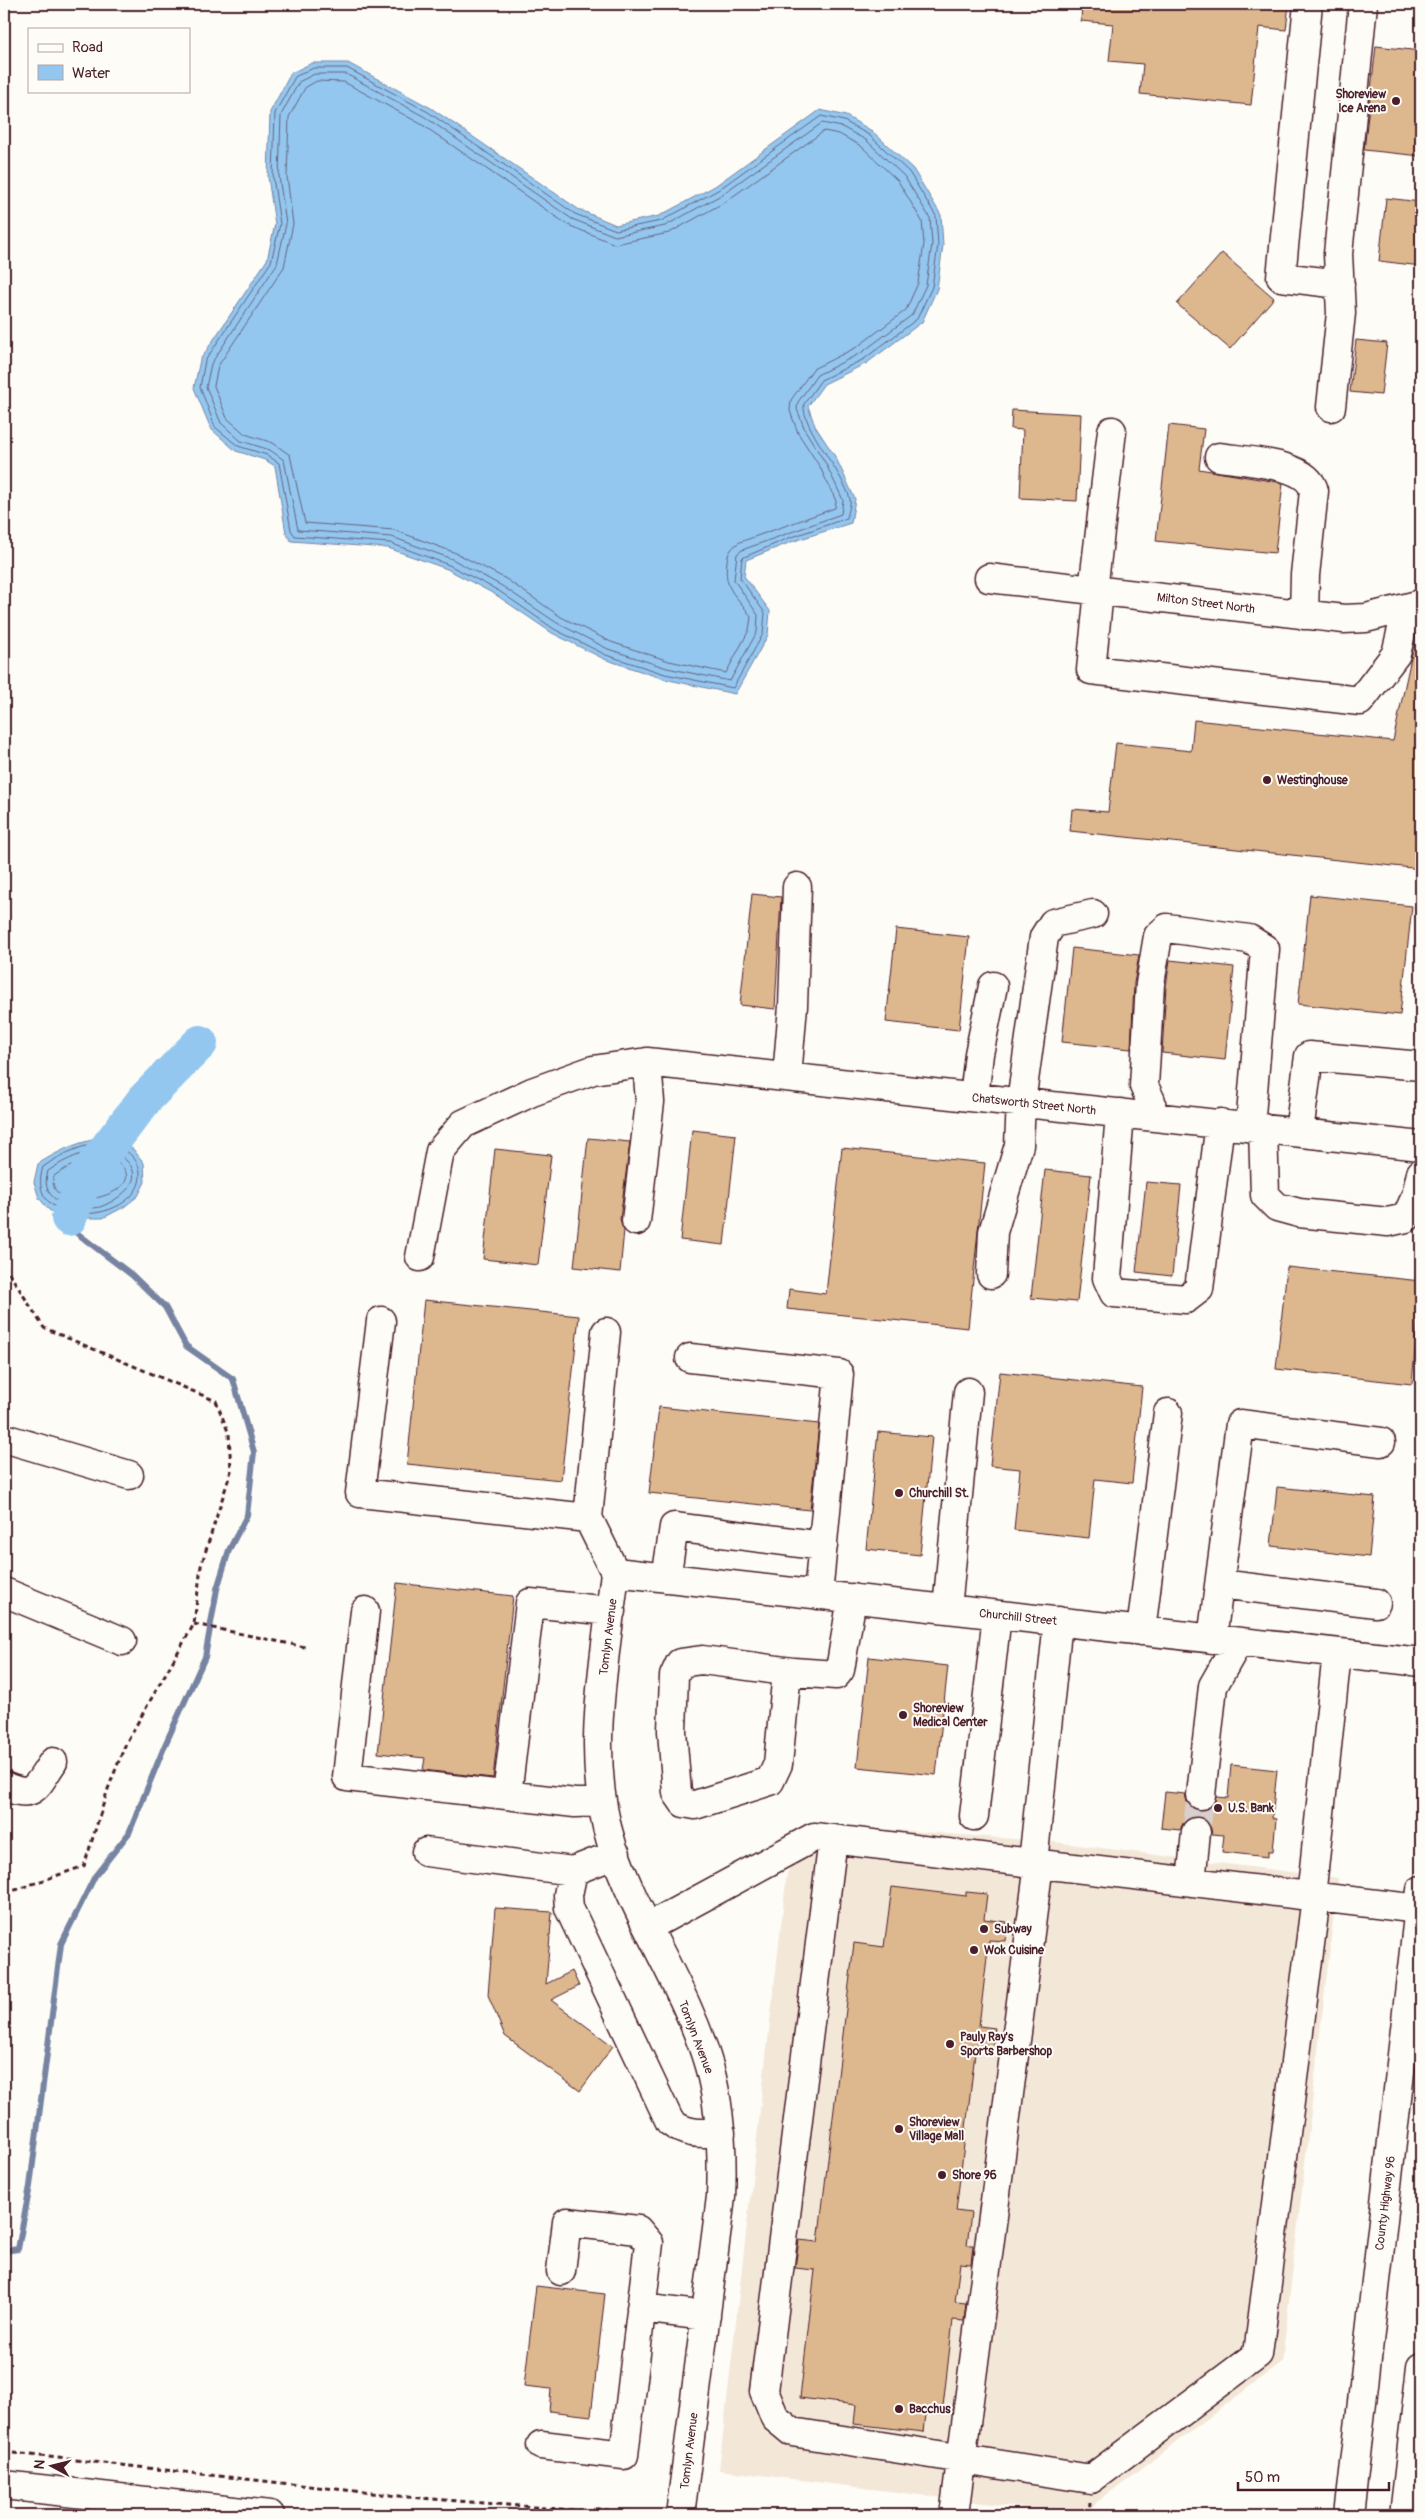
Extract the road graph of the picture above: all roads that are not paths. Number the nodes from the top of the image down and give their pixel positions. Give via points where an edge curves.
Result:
1 (1308, 4) edge
2 (1363, 4) edge
3 (1340, 284) junction
4 (1331, 407) dead end
5 (1112, 431) dead end
6 (1219, 457) dead end
7 (989, 578) dead end
8 (1096, 591) junction
9 (1414, 606) edge
10 (1304, 615) junction
11 (797, 887) dead end
12 (1093, 914) dead end
13 (993, 986) dead end
14 (648, 1062) junction
15 (1421, 1066) edge
16 (787, 1077) junction
17 (974, 1097) junction
18 (1021, 1102) junction
19 (1120, 1113) junction
20 (1152, 1116) junction
21 (1220, 1124) junction
22 (1257, 1127) junction
23 (1299, 1132) junction
24 (1421, 1146) edge
25 (1421, 1173) edge
26 (636, 1221) dead end
27 (420, 1257) dead end
28 (991, 1274) dead end
29 (381, 1321) dead end
30 (606, 1332) dead end
31 (690, 1358) dead end
32 (968, 1392) dead end
33 (1168, 1413) dead end
34 (4, 1438) edge
35 (1381, 1442) dead end
36 (129, 1475) dead end
37 (588, 1518) junction
38 (823, 1546) junction
39 (615, 1572) junction
40 (666, 1578) junction
41 (1220, 1584) junction
42 (4, 1592) edge
43 (818, 1595) junction
44 (852, 1598) junction
45 (1376, 1603) dead end
46 (946, 1609) junction
47 (365, 1611) dead end
48 (611, 1611) junction
49 (997, 1615) junction
50 (1058, 1622) junction
51 (1141, 1631) junction
52 (1225, 1640) junction
53 (122, 1641) dead end
54 (1337, 1653) junction
55 (1421, 1662) edge
56 (793, 1672) junction
57 (53, 1762) dead end
58 (4, 1786) edge
59 (507, 1795) junction
60 (1201, 1795) tunnel mouth
61 (602, 1802) junction
62 (974, 1816) dead end
63 (1196, 1832) tunnel mouth
64 (832, 1839) junction
65 (426, 1852) dead end
66 (616, 1854) junction
67 (1036, 1864) junction
68 (573, 1871) junction
69 (1191, 1882) junction
70 (1314, 1897) junction
71 (1420, 1900) edge
72 (648, 1927) junction
73 (721, 2134) junction
74 (560, 2271) dead end
75 (641, 2308) junction
76 (706, 2316) junction
77 (1421, 2367) edge
78 (540, 2445) dead end
79 (961, 2460) junction
80 (4, 2485) edge
81 (270, 2515) edge
82 (680, 2515) edge
83 (954, 2515) edge
84 (1349, 2515) edge
85 (1404, 2515) edge

1 - 3 street via 1281,277
2 - 3 street via 1338,254
3 - 4 street via 1341,313
5 - 8 street
6 - 10 street via 1286,467 1303,475 1312,484
7 - 8 street, Milton Street North
8 - 9 street via 1091,670 1360,701 1396,654
8 - 10 street, Milton Street North
9 - 10 street, Milton Street North via 1366,618
11 - 16 street
12 - 18 street via 1054,923 1044,937
13 - 17 street
14 - 16 street, Chatsworth Street North
14 - 26 street via 650,1102
14 - 27 street, Chatsworth Street North via 593,1070 532,1092 463,1124 440,1151
15 - 23 street via 1309,1056
16 - 17 street, Chatsworth Street North
17 - 18 street, Chatsworth Street North
18 - 19 street, Chatsworth Street North
18 - 28 street via 1019,1145 993,1232
19 - 20 street, Chatsworth Street North
19 - 21 street via 1107,1278 1114,1293 1186,1299 1199,1289
20 - 21 street, Chatsworth Street North
20 - 22 street via 1151,1101 1144,1086 1150,984 1158,936 1167,928 1250,939 1264,949
21 - 22 street, Chatsworth Street North
22 - 23 street, Chatsworth Street North
22 - 25 street via 1265,1196 1277,1207 1299,1213 1388,1222 1406,1218 1416,1196
23 - 24 street, Chatsworth Street North
29 - 37 street via 360,1493
30 - 37 street
31 - 38 street via 839,1374
32 - 46 street
33 - 51 street
34 - 36 street
35 - 41 street via 1240,1424
37 - 39 street
38 - 40 street via 674,1527
38 - 43 street
39 - 40 street, Churchill Street
39 - 48 street, Tomlyn Avenue
40 - 43 street, Churchill Street
41 - 45 street
41 - 52 street
42 - 53 street
43 - 44 street, Churchill Street
44 - 46 street, Churchill Street
44 - 56 street via 840,1670 836,1674
46 - 49 street, Churchill Street
47 - 59 street via 347,1777
48 - 59 street via 530,1603
48 - 61 street, Tomlyn Avenue via 599,1710 597,1757
49 - 50 street, Churchill Street
49 - 62 street
50 - 51 street, Churchill Street
50 - 67 street
51 - 52 street, Churchill Street
52 - 54 street, Churchill Street
52 - 60 street via 1214,1686
54 - 55 street, Churchill Street
54 - 70 street
56 - 56 street via 786,1682 778,1764 770,1780 695,1805 684,1802 677,1793 672,1731 674,1676 680,1663 702,1660
57 - 58 street via 33,1790 19,1793
59 - 61 street via 575,1803
61 - 66 street, Tomlyn Avenue
63 - 69 street
64 - 67 street
64 - 72 street via 814,1837
64 - 79 street via 764,2391 775,2418 792,2432
65 - 68 street
66 - 68 street
66 - 72 street, Tomlyn Avenue
67 - 69 street
67 - 79 street
68 - 73 street via 569,1908 670,2122 680,2130 692,2133
69 - 70 street
70 - 71 street
70 - 79 street via 1258,2354 1091,2479
71 - 84 street, County Highway 96
72 - 73 street, Tomlyn Avenue via 709,2065
73 - 76 street, Tomlyn Avenue via 721,2197
74 - 75 street via 566,2222 638,2230 649,2243
75 - 76 street
75 - 78 street via 624,2456
76 - 82 street, Tomlyn Avenue
77 - 85 street
79 - 83 street
80 - 81 street

